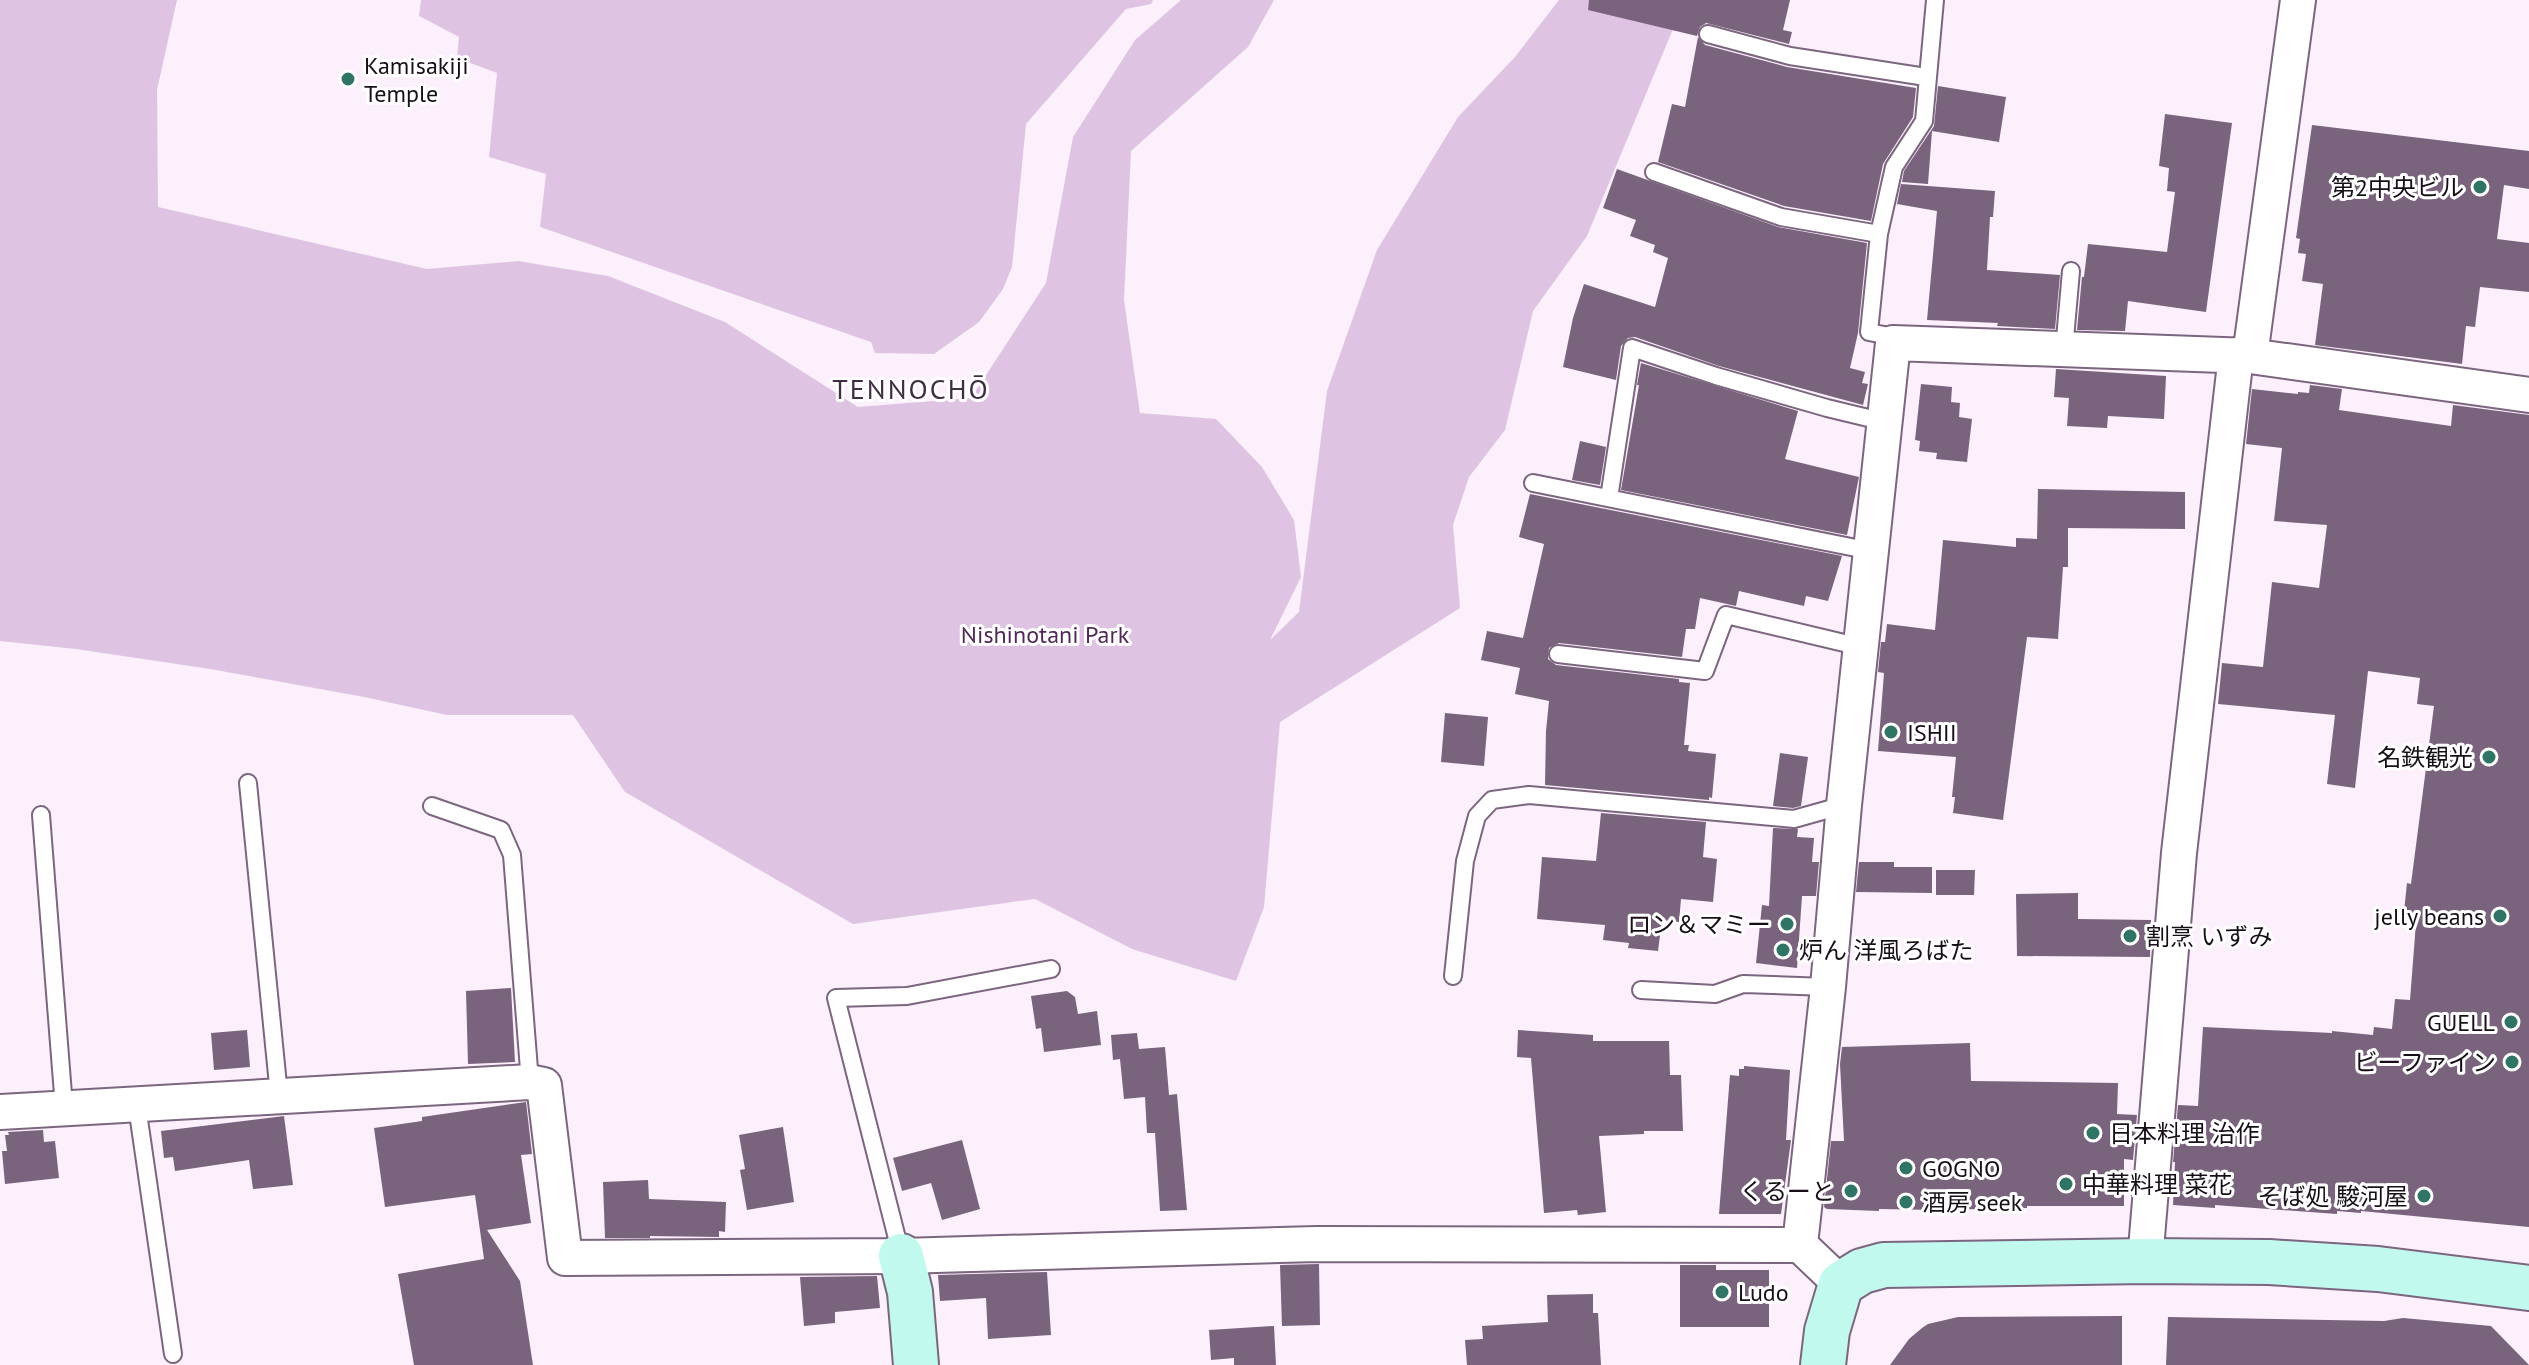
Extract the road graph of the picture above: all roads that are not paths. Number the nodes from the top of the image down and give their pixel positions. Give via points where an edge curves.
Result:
1 (1935, 0) edge
2 (2298, 0) edge
3 (1708, 34) dead end
4 (1926, 77) junction
5 (1654, 172) dead end
6 (1879, 234) junction
7 (2071, 271) dead end
8 (1893, 343) junction
9 (2064, 350) junction
10 (2243, 356) junction
11 (2529, 395) edge
12 (1885, 422) junction
13 (1533, 483) dead end
14 (1609, 498) junction
15 (1871, 551) junction
16 (1861, 647) junction
17 (1558, 654) dead end
18 (248, 783) dead end
19 (1844, 805) junction
20 (432, 806) dead end
21 (41, 815) dead end
22 (1051, 969) dead end
23 (1453, 976) dead end
24 (1828, 987) junction
25 (1641, 990) dead end
26 (530, 1082) junction
27 (279, 1095) junction
28 (137, 1106) junction
29 (64, 1107) junction
30 (0, 1112) edge
31 (1800, 1245) junction
32 (901, 1256) junction
33 (2145, 1261) junction
34 (1841, 1284) junction
35 (2529, 1288) edge
36 (173, 1354) dead end
37 (916, 1365) edge
38 (1823, 1365) edge

1 - 4 lane
2 - 10 street
3 - 4 lane via 1790,56
4 - 6 lane via 1924,121 1894,167
5 - 6 lane via 1781,217
6 - 8 lane via 1869,332
7 - 9 lane
8 - 9 street
8 - 12 street
9 - 10 street
10 - 11 street
10 - 33 street via 2179,853
12 - 14 lane via 1632,348
12 - 15 street
13 - 14 lane
14 - 15 lane
15 - 16 street
16 - 17 lane via 1726,615 1705,671
16 - 19 street
18 - 27 lane
19 - 23 lane via 1794,819 1529,795 1492,800 1477,816 1465,861
19 - 24 street
20 - 26 lane via 501,830 512,855
21 - 29 lane
22 - 32 lane via 907,996 836,998
24 - 25 lane via 1743,984 1715,994
24 - 31 street
26 - 27 street
26 - 32 street via 544,1085 565,1258
27 - 28 street
28 - 29 street
28 - 36 lane
29 - 30 street
31 - 32 street via 1317,1244
31 - 34 street
32 - 37 street via 910,1292
33 - 34 street via 1884,1265
33 - 35 street via 2378,1269
34 - 38 street

